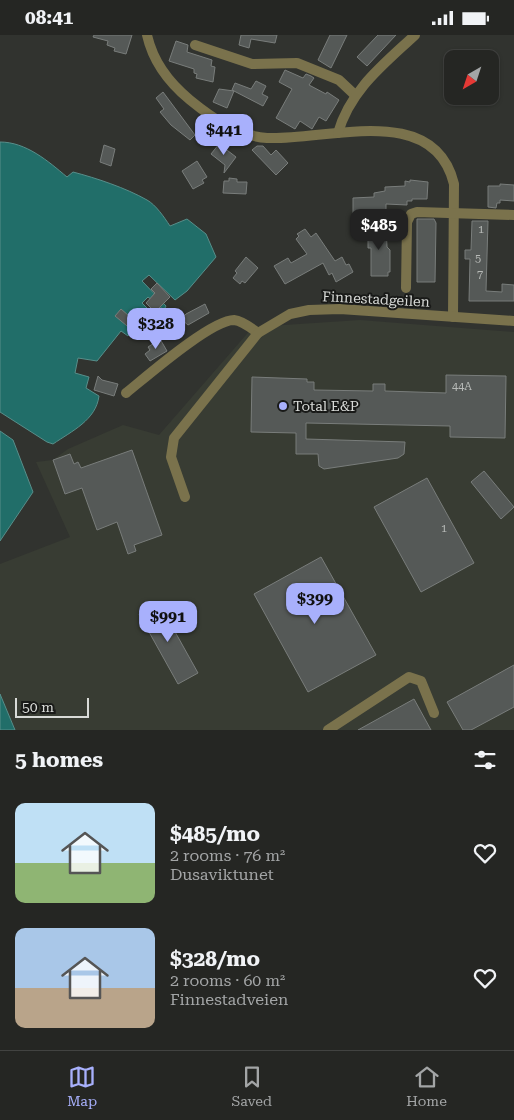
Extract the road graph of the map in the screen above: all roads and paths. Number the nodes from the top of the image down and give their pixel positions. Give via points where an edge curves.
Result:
1 (147, 35) edge
2 (415, 35) edge
3 (195, 45) dead end
4 (355, 95) junction
5 (338, 133) junction
6 (454, 212) junction
7 (514, 215) edge
8 (406, 288) dead end
9 (453, 317) junction
10 (514, 321) edge
11 (258, 333) junction
12 (126, 393) dead end
13 (184, 497) dead end
14 (434, 713) dead end
15 (328, 730) edge

1 - 5 street via 153,57 167,78 193,103 224,124 249,135 268,138
2 - 4 street
3 - 4 street via 252,64 297,63 331,76
4 - 5 street via 342,117
5 - 6 street via 401,133 436,151 451,171
6 - 7 street
6 - 8 street via 414,212 409,218
6 - 9 street
9 - 10 street, Finnestadgeilen
9 - 11 street, Finnestadgeilen via 340,309 309,310 290,314
11 - 12 street via 240,322 227,321 178,349
11 - 13 street, Finnestadgeilen via 174,438 171,457
14 - 15 street via 420,681 409,677

